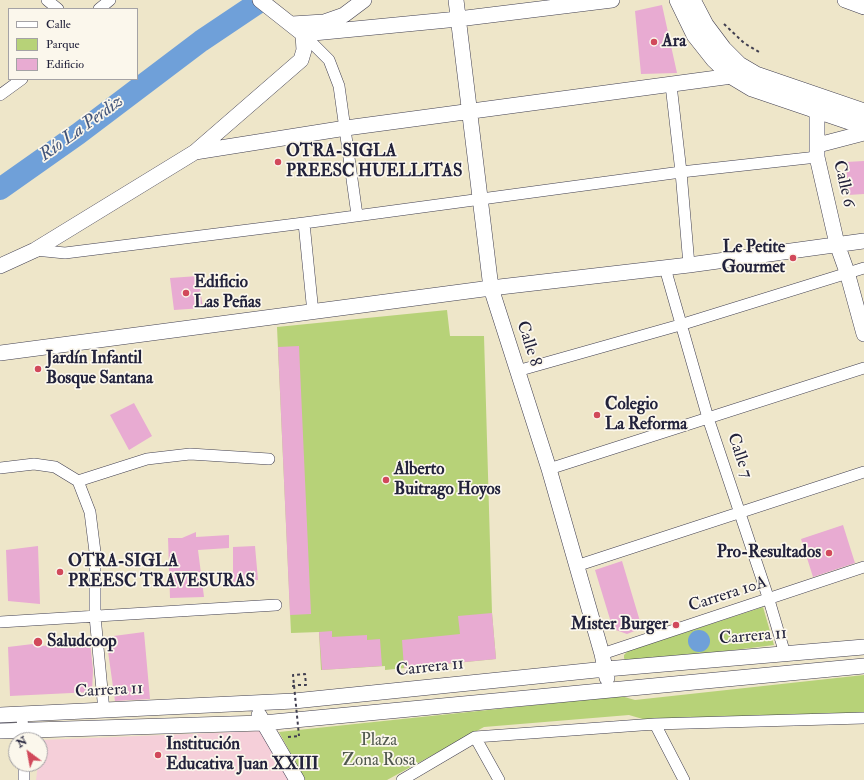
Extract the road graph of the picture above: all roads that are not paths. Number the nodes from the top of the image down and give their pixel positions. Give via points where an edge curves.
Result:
1 (48, 0) edge
2 (110, 0) edge
3 (260, 0) edge
4 (364, 0) edge
5 (456, 0) edge
6 (612, 0) edge
7 (678, 0) edge
8 (692, 0) edge
9 (845, 0) edge
10 (864, 7) edge
11 (57, 8) edge
12 (100, 8) edge
13 (458, 19) junction
14 (291, 23) junction
15 (303, 34) junction
16 (732, 76) junction
17 (21, 80) edge
18 (671, 85) junction
19 (0, 95) edge
20 (817, 110) junction
21 (468, 111) junction
22 (864, 112) edge
23 (864, 126) edge
24 (346, 128) junction
25 (864, 133) edge
26 (818, 151) junction
27 (195, 152) junction
28 (682, 172) junction
29 (479, 200) junction
30 (357, 215) junction
31 (304, 224) junction
32 (864, 241) edge
33 (837, 244) junction
34 (35, 250) junction
35 (0, 266) edge
36 (689, 266) junction
37 (665, 268) junction
38 (864, 268) edge
39 (848, 272) junction
40 (491, 288) junction
41 (313, 313) junction
42 (680, 325) junction
43 (864, 334) edge
44 (0, 353) edge
45 (864, 368) edge
46 (517, 371) junction
47 (708, 418) junction
48 (269, 459) dead end
49 (0, 468) edge
50 (549, 469) junction
51 (864, 472) edge
52 (78, 481) junction
53 (740, 512) junction
54 (576, 566) junction
55 (864, 567) edge
56 (769, 600) junction
57 (276, 605) dead end
58 (95, 616) junction
59 (0, 622) edge
60 (864, 647) edge
61 (602, 654) junction
62 (785, 654) junction
63 (864, 666) edge
64 (606, 669) junction
65 (608, 690) junction
66 (251, 704) junction
67 (104, 711) junction
68 (22, 714) junction
69 (0, 715) edge
70 (864, 718) edge
71 (264, 723) junction
72 (655, 724) junction
73 (23, 732) edge
74 (48, 734) edge
75 (475, 737) junction
76 (297, 780) edge
77 (402, 780) edge
78 (499, 780) edge
79 (684, 780) edge

1 - 11 street
2 - 12 street
3 - 14 street
4 - 14 street via 344,15 331,20
5 - 13 street, Calle 8
6 - 13 street
7 - 16 main road via 695,35 714,60
8 - 22 main road via 705,25 739,65 756,75
9 - 10 street
13 - 15 street
13 - 21 street, Calle 8
14 - 15 street
15 - 24 street via 329,60 339,86
15 - 27 street via 304,50 301,60
16 - 18 street
16 - 20 main road via 752,88
17 - 19 street
18 - 21 street
18 - 28 street
20 - 23 main road
20 - 26 street, Calle 6
21 - 24 street
21 - 29 street, Calle 8
24 - 27 street
24 - 30 street
25 - 26 street
26 - 28 street
26 - 33 street, Calle 6
27 - 34 street
28 - 29 street
28 - 36 street
29 - 30 street
29 - 40 street, Calle 8
30 - 31 street
31 - 34 street via 65,253
31 - 41 street
32 - 33 street
33 - 36 street
33 - 39 street, Calle 6
34 - 35 street
36 - 37 street
37 - 40 street
37 - 42 street, Calle 7
38 - 39 street
39 - 42 street
39 - 43 street, Calle 6
40 - 41 street
40 - 46 street, Calle 8
41 - 44 street
42 - 46 street
42 - 47 street, Calle 7
45 - 47 street
46 - 50 street, Calle 8
47 - 50 street
47 - 53 street, Calle 7
48 - 52 street via 190,454 147,459
49 - 52 street via 34,464 55,468
50 - 54 street, Calle 8
51 - 53 street
52 - 58 street via 90,512 95,552
53 - 54 street
53 - 56 street, Calle 7
54 - 61 street, Calle 8
55 - 56 street, Carrera 10A
56 - 61 street, Carrera 10A
56 - 62 street, Calle 7
57 - 58 street
58 - 59 street
58 - 67 street
60 - 62 street, Carrera 11
61 - 64 street, Calle 8
62 - 64 street, Carrera 11
63 - 65 street
64 - 65 street, Calle 8
64 - 66 street, Carrera 11
65 - 71 street
66 - 67 street, Carrera 11
66 - 71 street
67 - 68 street, Carrera 11
68 - 69 street, Carrera 11
68 - 73 street
70 - 72 street
71 - 74 street
71 - 76 street
72 - 75 street
72 - 79 street
75 - 77 street
75 - 78 street

